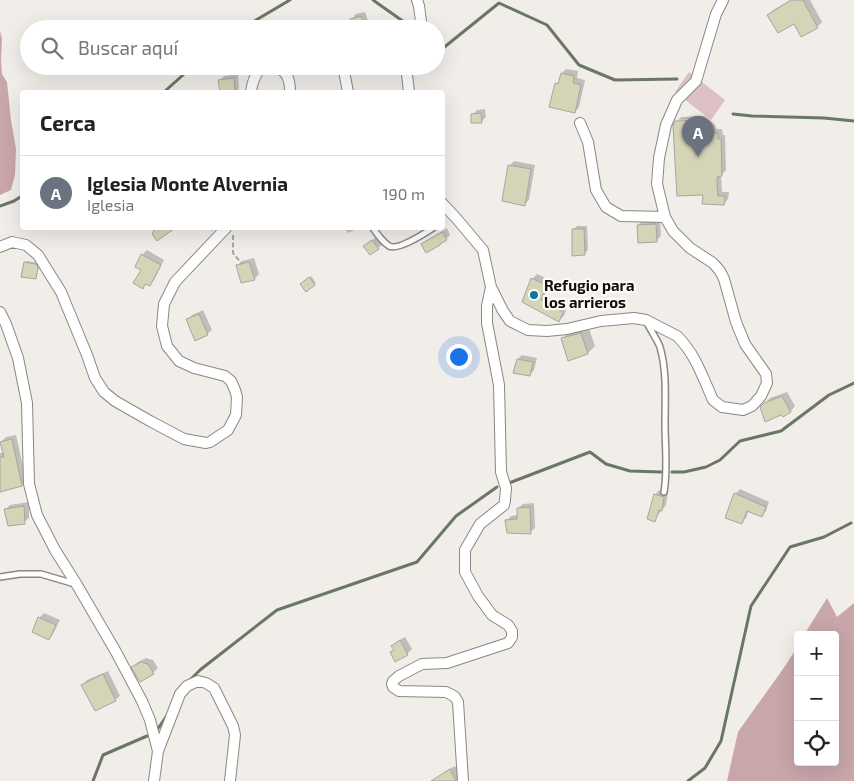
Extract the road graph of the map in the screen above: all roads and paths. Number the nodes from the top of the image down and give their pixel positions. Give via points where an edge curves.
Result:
1 (417, 0) edge
2 (723, 0) edge
3 (421, 20) edge
4 (255, 75) edge
5 (287, 75) edge
6 (345, 75) edge
7 (407, 75) edge
8 (252, 90) edge
9 (290, 90) edge
10 (348, 90) edge
11 (409, 90) edge
12 (580, 123) dead end
13 (445, 206) edge
14 (665, 217) junction
15 (230, 230) edge
16 (374, 230) edge
17 (429, 230) edge
18 (0, 246) edge
19 (242, 264) dead end
20 (490, 287) junction
21 (0, 312) edge
22 (646, 320) junction
23 (664, 492) dead end
24 (0, 577) edge
25 (77, 585) junction
26 (158, 751) junction
27 (154, 781) edge
28 (230, 781) edge
29 (463, 781) edge

1 - 3 street
2 - 14 street via 696,81 677,100 666,125 657,184
4 - 8 street
5 - 9 street
6 - 10 street
7 - 11 street
12 - 14 street via 588,142 596,190 606,207 621,216
13 - 20 street via 483,250
14 - 22 street via 673,231 690,248 720,271 745,344 766,374 767,383 761,396 743,410 722,408 713,400 696,360 681,339
15 - 18 street via 175,282 164,304 162,326 167,346 179,360 194,368 225,376 235,390 236,415 228,430 206,443 184,439 104,392 95,378 61,292 38,255 26,245 12,242
15 - 19 path via 233,252
16 - 17 lane via 388,246 394,247
20 - 22 street via 510,321 528,330 567,329 610,320
20 - 29 street via 487,323 499,385 501,472 506,488 505,500 504,505 480,524 465,550 466,572 478,596 492,615 508,626 512,637 508,643 447,662 422,664 398,676 392,684 399,691 446,692 455,697 458,702
21 - 25 street via 18,358 27,403 29,484 37,515
22 - 23 lane via 659,345 664,364
24 - 25 lane via 41,574
25 - 26 street via 142,701
26 - 27 street
26 - 28 street via 180,694 187,686 198,681 206,682 214,688 234,730

